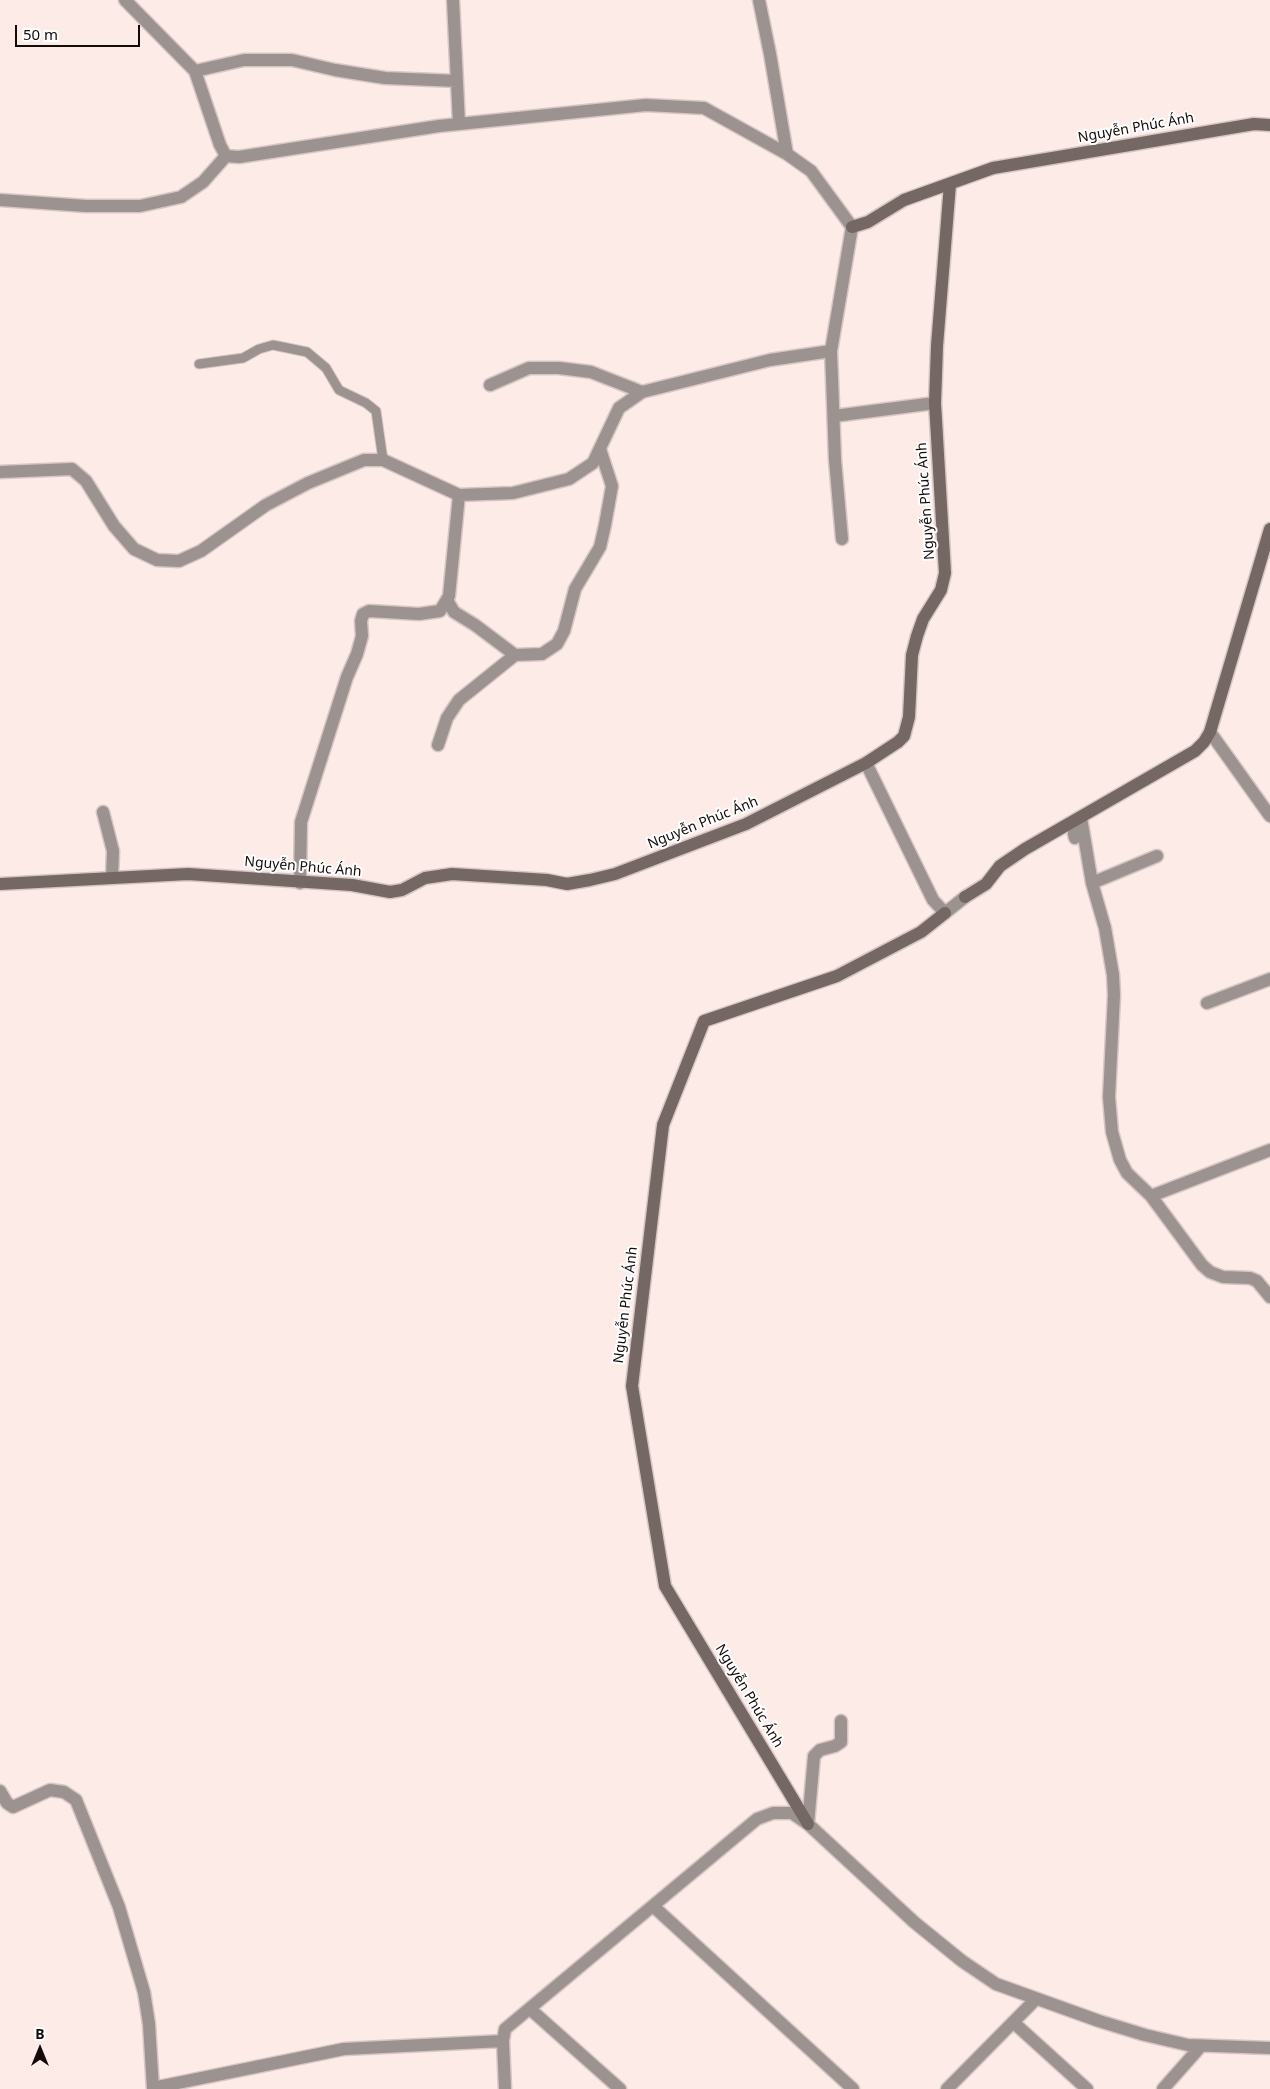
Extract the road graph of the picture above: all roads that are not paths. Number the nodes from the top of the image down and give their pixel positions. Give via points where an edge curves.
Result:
1 (125, 0) edge
2 (453, 0) edge
3 (759, 0) edge
4 (195, 71) junction
5 (458, 81) junction
6 (458, 124) junction
7 (1270, 125) edge
8 (787, 154) junction
9 (226, 156) junction
10 (950, 184) junction
11 (0, 200) edge
12 (852, 227) junction
13 (831, 351) junction
14 (199, 364) dead end
15 (490, 385) dead end
16 (642, 392) junction
17 (935, 403) junction
18 (834, 416) junction
19 (600, 449) junction
20 (382, 460) junction
21 (0, 472) edge
22 (458, 495) junction
23 (1270, 530) edge
24 (842, 539) dead end
25 (447, 600) junction
26 (515, 655) junction
27 (1210, 732) junction
28 (438, 745) dead end
29 (866, 763) junction
30 (103, 812) dead end
31 (1270, 816) edge
32 (1081, 818) junction
33 (1156, 856) dead end
34 (112, 878) junction
35 (300, 883) junction
36 (1092, 883) junction
37 (0, 884) edge
38 (946, 913) junction
39 (1270, 979) edge
40 (1207, 1003) dead end
41 (1270, 1150) edge
42 (1151, 1196) junction
43 (1270, 1297) edge
44 (841, 1721) dead end
45 (0, 1790) edge
46 (808, 1824) junction
47 (653, 1906) junction
48 (1036, 1999) junction
49 (530, 2009) junction
50 (1013, 2022) junction
51 (503, 2041) junction
52 (1201, 2046) junction
53 (1270, 2048) edge
54 (153, 2089) edge
55 (505, 2089) edge
56 (620, 2089) edge
57 (853, 2089) edge
58 (947, 2089) edge
59 (1087, 2089) edge
60 (1163, 2089) edge

1 - 4 street
2 - 5 street
3 - 8 street
4 - 5 street via 244,60 292,60 385,78
4 - 9 street
5 - 6 street
6 - 8 street via 646,105 704,108
6 - 9 street via 239,157
7 - 10 street, Nguyễn Phúc Ánh via 1254,124 993,168
8 - 12 street via 811,171
9 - 11 street via 203,182 181,197 140,206
10 - 12 street, Nguyễn Phúc Ánh via 904,200 868,222
10 - 17 street, Nguyễn Phúc Ánh
12 - 13 street
13 - 16 street via 770,360
13 - 18 street
14 - 20 lane via 243,358 273,345 307,352 326,368 339,390 376,411
15 - 16 street via 529,368 559,368 591,372
16 - 19 street via 619,408
17 - 18 street
17 - 29 street, Nguyễn Phúc Ánh via 944,583 917,636 909,717 904,736
18 - 24 street
19 - 22 street via 593,463 568,479 513,493
19 - 26 street via 612,486 600,547 575,589 564,631 557,644 542,654
20 - 21 street via 364,460 308,483 266,505 201,551 179,561 157,560 134,549 114,526 86,481 72,469
20 - 22 street
22 - 25 street
23 - 27 street
25 - 26 street via 454,612
25 - 35 street via 440,611 420,614 369,611 363,614 357,654 301,822
26 - 28 street via 459,700 447,718
27 - 31 street
27 - 32 street via 1195,751
29 - 35 street, Nguyễn Phúc Ánh via 746,824 616,874 590,880 567,884 452,874 425,878 402,890 390,892 352,885
29 - 38 street via 933,900
30 - 34 street via 113,851
32 - 36 street
32 - 38 street via 1000,866 986,884
33 - 36 street
34 - 35 street, Nguyễn Phúc Ánh via 222,875
34 - 37 street, Nguyễn Phúc Ánh
36 - 42 street via 1109,949 1114,995 1109,1097 1112,1132 1127,1173
38 - 46 street, Nguyễn Phúc Ánh via 921,932 837,976 704,1021 663,1125 632,1386 665,1586
39 - 40 street
41 - 42 street
42 - 43 street via 1210,1272 1250,1278 1257,1281
44 - 46 street via 841,1742 820,1750 814,1756
45 - 54 street via 13,1807 50,1790 64,1792 76,1800 119,1907 144,1992
46 - 47 street via 792,1813 773,1812 757,1819
46 - 48 street via 914,1922 962,1961 996,1984
47 - 49 street
47 - 57 street
48 - 50 street
48 - 52 street via 1145,2035
49 - 51 street via 506,2030
49 - 56 street
50 - 58 street
50 - 59 street
51 - 54 street via 344,2048
51 - 55 street
52 - 53 street
52 - 60 street

